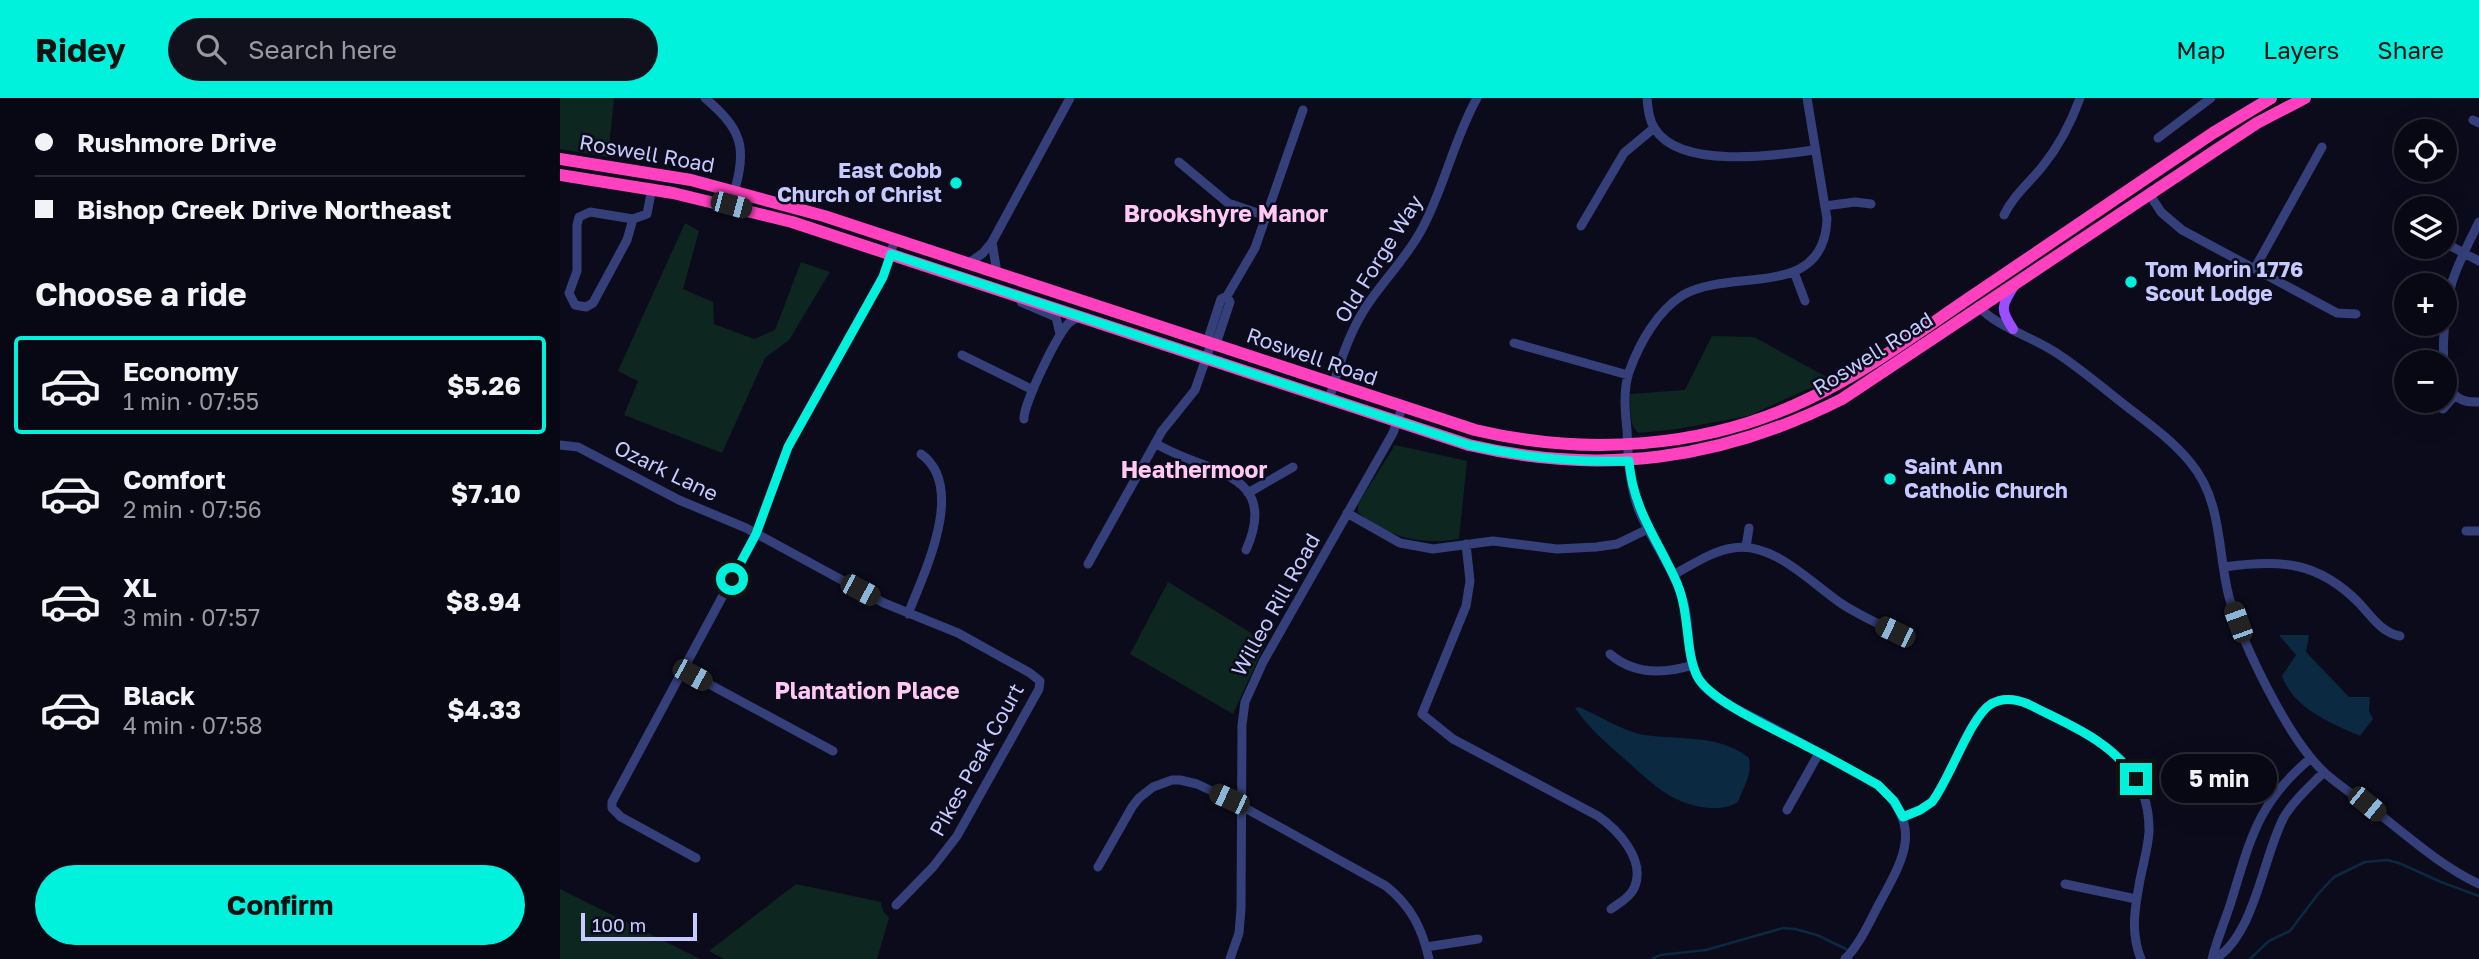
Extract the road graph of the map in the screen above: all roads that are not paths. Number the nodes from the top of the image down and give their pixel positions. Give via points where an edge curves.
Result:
1 (705, 98) edge
2 (1070, 98) edge
3 (1477, 98) edge
4 (1647, 98) edge
5 (1807, 98) edge
6 (2080, 98) edge
7 (2211, 98) edge
8 (2271, 98) edge
9 (2302, 99) edge
10 (1303, 110) dead end
11 (1654, 128) junction
12 (2158, 138) dead end
13 (2322, 146) dead end
14 (1814, 150) junction
15 (560, 159) edge
16 (1179, 162) dead end
17 (560, 175) edge
18 (652, 188) junction
19 (735, 191) junction
20 (2150, 195) junction
21 (1871, 204) dead end
22 (731, 205) junction
23 (1825, 206) junction
24 (2004, 215) dead end
25 (1266, 216) junction
26 (633, 219) junction
27 (2479, 222) edge
28 (1581, 226) dead end
29 (895, 239) junction
30 (992, 242) junction
31 (2457, 250) edge
32 (2463, 253) junction
33 (891, 254) junction
34 (2479, 261) edge
35 (969, 263) junction
36 (2255, 268) junction
37 (1794, 272) junction
38 (997, 273) junction
39 (2014, 286) junction
40 (1007, 293) junction
41 (1971, 296) junction
42 (1805, 301) dead end
43 (1980, 308) junction
44 (2356, 314) dead end
45 (1080, 317) junction
46 (2013, 329) junction
47 (1060, 335) junction
48 (1514, 342) dead end
49 (1211, 344) junction
50 (2446, 350) edge
51 (962, 355) dead end
52 (1207, 359) junction
53 (1628, 374) junction
54 (1334, 385) junction
55 (1033, 390) junction
56 (2457, 396) edge
57 (1329, 400) junction
58 (2479, 402) edge
59 (1402, 408) junction
60 (1024, 419) dead end
61 (1397, 422) junction
62 (1156, 443) junction
63 (560, 445) edge
64 (1628, 445) junction
65 (921, 454) dead end
66 (1629, 461) junction
67 (1293, 467) dead end
68 (1248, 493) junction
69 (1347, 513) junction
70 (1749, 528) dead end
71 (1648, 529) junction
72 (2466, 531) dead end
73 (2479, 531) edge
74 (756, 534) junction
75 (1466, 544) junction
76 (1746, 547) junction
77 (1246, 550) dead end
78 (1088, 564) dead end
79 (2224, 567) junction
80 (1673, 575) junction
81 (908, 614) junction
82 (1895, 632) dead end
83 (2400, 636) dead end
84 (1610, 654) dead end
85 (1693, 665) junction
86 (683, 670) junction
87 (833, 751) dead end
88 (1819, 752) junction
89 (2311, 758) junction
90 (2324, 772) junction
91 (1244, 806) junction
92 (1787, 810) dead end
93 (1903, 817) junction
94 (695, 858) dead end
95 (1098, 867) dead end
96 (2064, 884) dead end
97 (2479, 884) edge
98 (2136, 899) junction
99 (896, 905) dead end
100 (1611, 909) dead end
101 (1478, 939) dead end
102 (1426, 947) junction
103 (1230, 959) edge
104 (1429, 959) edge
105 (1845, 959) edge
106 (2141, 959) edge
107 (2214, 959) edge

1 - 19 street via 737,136 742,163
2 - 30 street
3 - 54 street, Old Forge Way via 1422,230 1363,312
4 - 11 street
5 - 14 street
6 - 24 street via 2052,154
7 - 12 street
8 - 41 highway, Roswell Road
9 - 20 highway, Roswell Road via 2257,123
10 - 25 street
11 - 14 street via 1665,141 1689,153 1764,157
11 - 28 street via 1624,153
13 - 36 street
14 - 23 street
15 - 19 highway, Roswell Road
16 - 25 street via 1228,203
17 - 18 highway, Roswell Road
18 - 22 highway, Roswell Road
18 - 26 street via 647,214
19 - 22 street
19 - 29 highway, Roswell Road
20 - 36 street via 2171,222
20 - 39 highway, Roswell Road
21 - 23 street via 1855,201
22 - 33 highway, Roswell Road
23 - 37 street via 1826,230 1819,250
25 - 49 street via 1253,254 1221,299 1208,339
26 - 26 street via 590,212 579,217 577,271 569,293 575,304 586,307 593,303 627,240
27 - 32 street
29 - 33 street
29 - 35 highway, Roswell Road
30 - 35 street
30 - 38 street
31 - 32 street
32 - 34 street
32 - 50 street via 2445,316
33 - 40 highway, Roswell Road
33 - 74 street via 883,277 788,447
35 - 38 highway, Roswell Road
36 - 44 street via 2337,313
37 - 42 street
37 - 53 street via 1708,285 1685,295 1659,317
38 - 49 highway, Roswell Road
39 - 43 highway, Roswell Road
39 - 46 main road via 2002,311
40 - 45 highway, Roswell Road
40 - 47 street via 1056,317
41 - 43 street
41 - 64 highway, Roswell Road via 1862,369 1784,410 1705,434
43 - 46 street
43 - 66 highway, Roswell Road via 1861,389 1814,413 1725,446
45 - 47 street
45 - 52 highway, Roswell Road
46 - 79 street via 2075,366 2190,462 2213,503
47 - 55 street
48 - 53 street
49 - 52 street
49 - 54 highway, Roswell Road
51 - 55 street
52 - 57 highway, Roswell Road
52 - 62 street via 1190,398
53 - 64 street
54 - 57 street, Old Forge Way
54 - 59 highway, Roswell Road
55 - 60 street
56 - 58 street
57 - 61 highway, Roswell Road
59 - 61 street, Willeo Rill Road
59 - 64 highway, Roswell Road via 1502,437 1572,445
61 - 66 highway, Roswell Road via 1514,455
61 - 69 street, Willeo Rill Road
62 - 68 street via 1182,458 1227,473
62 - 78 street
63 - 74 street, Ozark Lane via 578,447
64 - 66 street
65 - 81 street via 934,467 941,517
66 - 71 street via 1635,499
67 - 68 street
68 - 77 street via 1255,518
69 - 75 street via 1408,545 1433,549
69 - 91 street, Willeo Rill Road via 1248,693 1243,714
70 - 76 street
71 - 75 street via 1617,544 1586,548 1493,541
71 - 80 street
72 - 73 street
74 - 81 street, Pikes Peak Court
74 - 86 street
75 - 100 street via 1470,581 1466,606 1422,714 1453,739 1598,816 1621,835 1630,850 1635,887
76 - 80 street via 1714,554
76 - 82 street via 1779,559 1846,606
79 - 83 street via 2278,562 2312,570 2344,588 2382,629
79 - 89 street via 2243,635
80 - 85 street via 1685,605
81 - 99 street, Pikes Peak Court via 958,633 1040,681 957,836
84 - 85 street via 1628,666 1655,672
85 - 88 street via 1711,692
86 - 87 street
86 - 94 street via 614,796 612,808
88 - 92 street
88 - 93 street via 1878,785
89 - 90 street
89 - 107 street via 2285,781 2259,817
90 - 97 street via 2442,864
90 - 107 street via 2284,817 2247,915 2229,947
91 - 95 street via 1189,782 1172,780 1159,785 1132,807
91 - 102 street via 1395,893 1415,918
91 - 103 street, Willeo Rill Road via 1241,918
93 - 98 street via 1926,807 1937,796 1984,710 1999,701 2018,700 2102,743 2121,758 2136,779 2147,810 2149,834
93 - 105 street via 1906,842 1901,864
96 - 98 street
98 - 106 street via 2133,929
101 - 102 street
102 - 104 street

